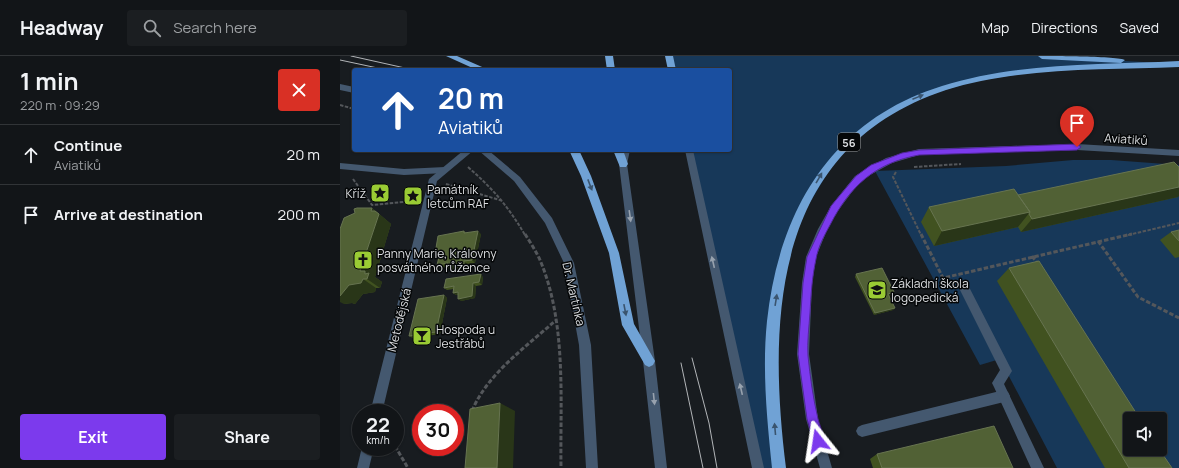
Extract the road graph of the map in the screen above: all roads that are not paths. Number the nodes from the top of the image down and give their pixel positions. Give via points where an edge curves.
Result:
1 (450, 56) edge
2 (609, 56) edge
3 (669, 56) edge
4 (1042, 56) edge
5 (1179, 64) edge
6 (480, 68) edge
7 (611, 68) edge
8 (672, 68) edge
9 (340, 87) edge
10 (352, 90) edge
11 (468, 152) edge
12 (484, 152) edge
13 (575, 152) edge
14 (619, 152) edge
15 (626, 152) edge
16 (689, 152) edge
17 (1179, 153) edge
18 (623, 164) junction
19 (342, 166) edge
20 (445, 170) junction
21 (964, 288) dead end
22 (649, 361) junction
23 (1004, 396) junction
24 (378, 404) edge
25 (862, 431) dead end
26 (366, 456) edge
27 (363, 468) edge
28 (592, 468) edge
29 (661, 468) edge
30 (758, 468) edge
31 (779, 468) edge
32 (826, 468) edge
33 (1038, 468) edge

1 - 6 highway
2 - 7 highway
3 - 8 highway
4 - 5 highway, 56
31 -> 5 highway, 56 via 771,368 775,302 786,248 794,229 825,168 842,148 888,113 910,101 945,88 1013,74
9 - 10 street
11 - 20 street
12 - 28 street, Dr. Martínka via 517,178 548,221 569,263 586,346
13 -> 22 highway via 614,253 628,325
14 - 18 highway
15 - 18 street
30 -> 16 street
17 - 32 street, Aviatiků via 1077,147 919,152 889,160 858,178 834,209 811,257 803,354 812,419
18 -> 22 street
19 - 20 street via 404,172
20 - 24 street, Metodějská via 434,180
21 - 23 street via 1006,371 998,383
22 -> 29 street
23 - 25 street
23 - 33 street
26 - 27 street

